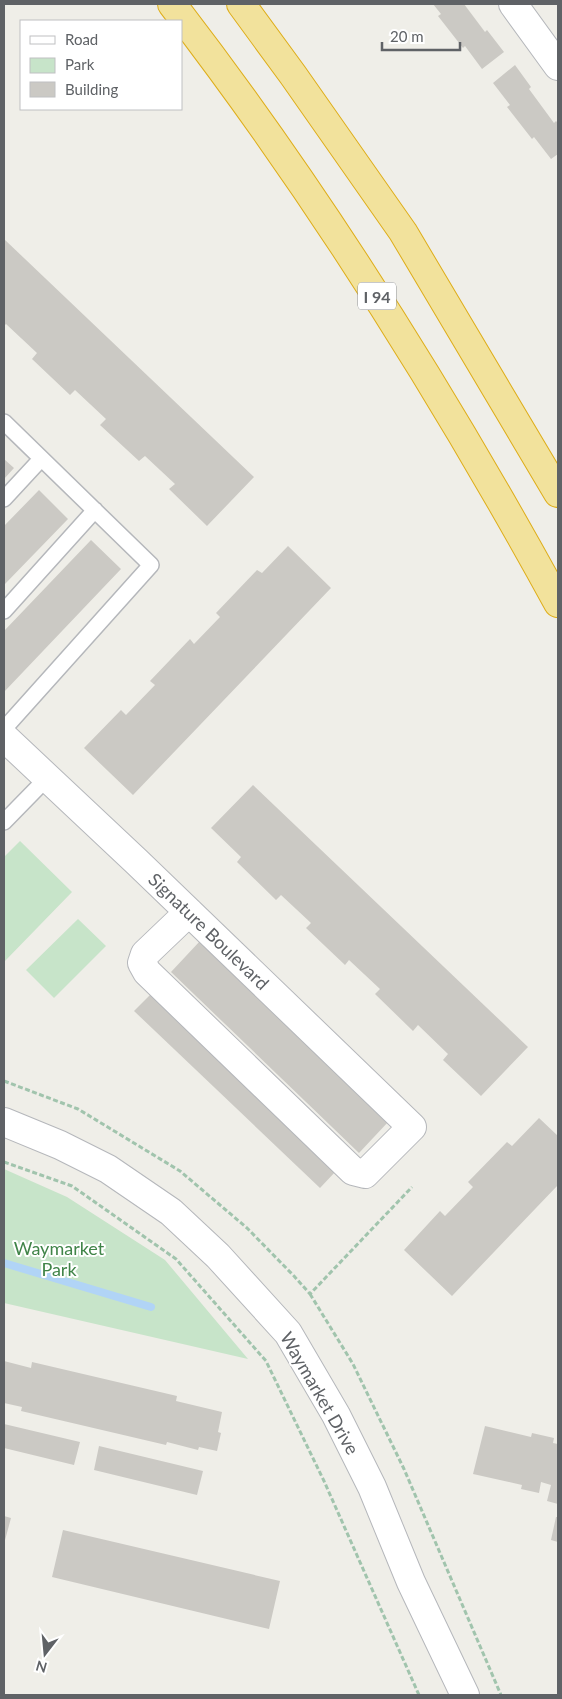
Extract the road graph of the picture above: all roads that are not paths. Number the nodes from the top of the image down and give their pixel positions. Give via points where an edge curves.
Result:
1 (172, 4) edge
2 (241, 4) edge
3 (513, 4) edge
4 (558, 66) edge
5 (4, 422) edge
6 (42, 459) junction
7 (558, 492) edge
8 (4, 499) edge
9 (95, 510) junction
10 (558, 603) edge
11 (4, 611) edge
12 (4, 729) edge
13 (4, 737) edge
14 (47, 778) junction
15 (4, 822) edge
16 (189, 912) junction
17 (4, 1122) edge
18 (465, 1695) edge

1 - 10 highway, I 94 via 292,168 411,348
2 - 7 highway via 403,232
3 - 4 street
5 - 6 lane
6 - 8 lane
6 - 9 lane
9 - 11 lane
9 - 12 lane via 151,565
13 - 14 street, Signature Boulevard
14 - 15 lane
14 - 16 street, Signature Boulevard
16 - 16 street, Signature Boulevard via 412,1127 365,1174 353,1171 147,972 142,963 145,954
17 - 18 street, Waymarket Drive via 108,1169 171,1212 218,1256 288,1333 336,1415 372,1487 411,1582

